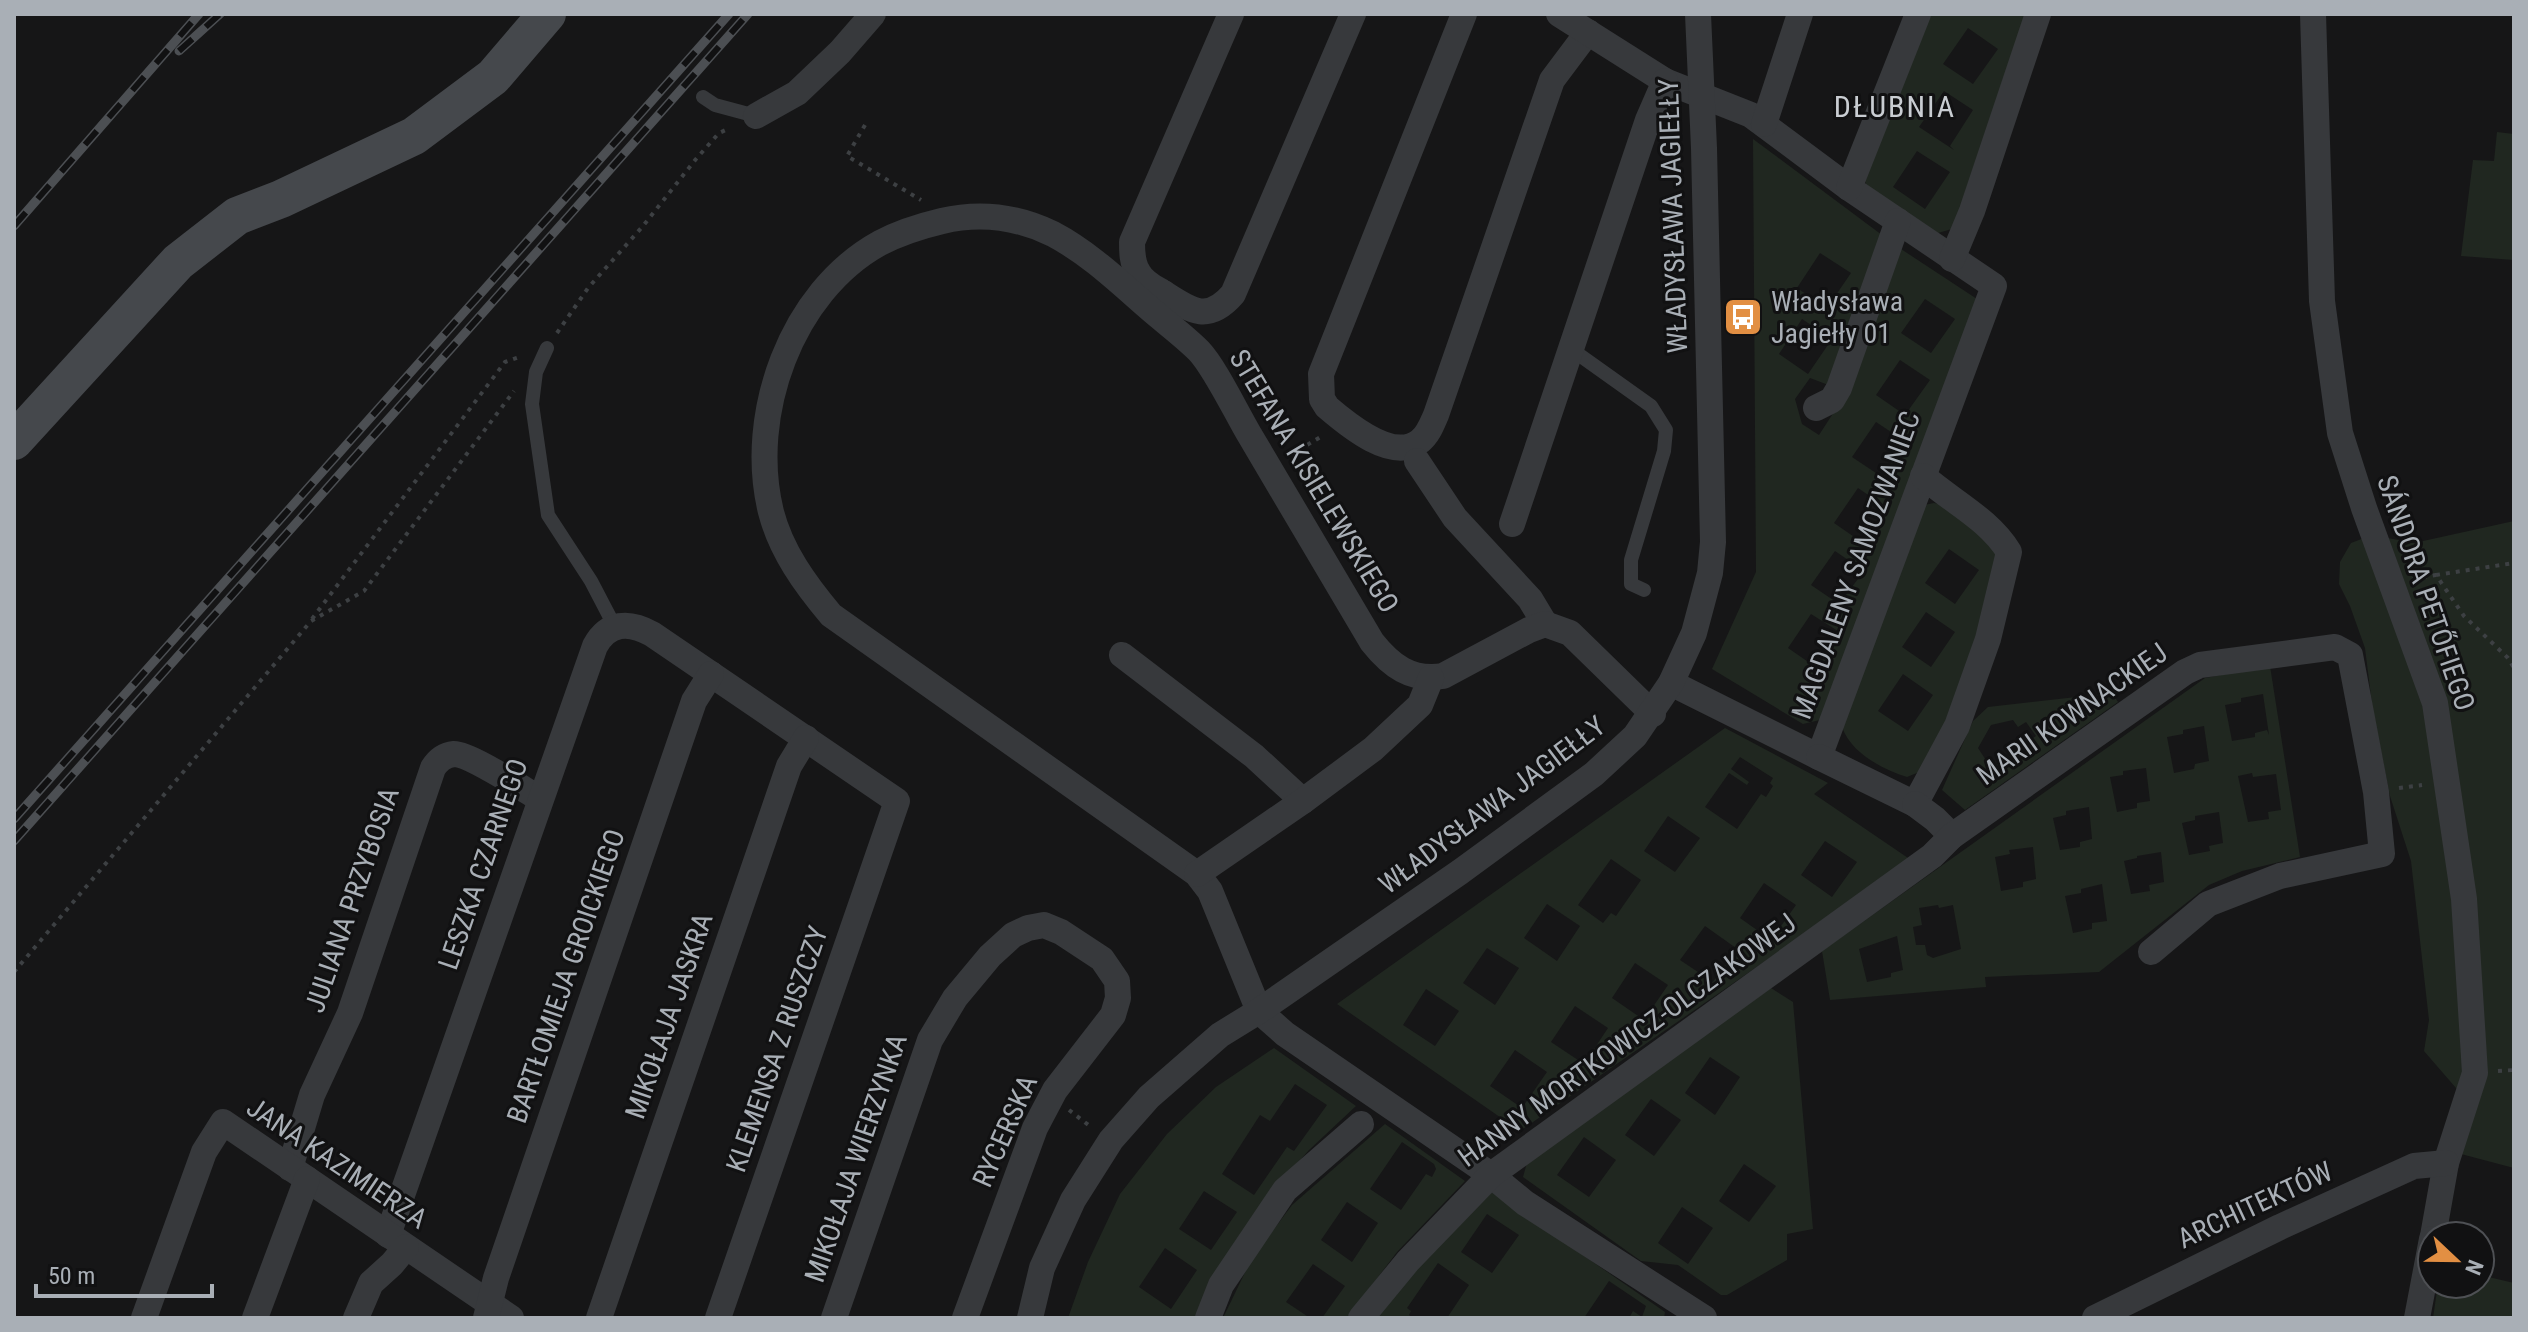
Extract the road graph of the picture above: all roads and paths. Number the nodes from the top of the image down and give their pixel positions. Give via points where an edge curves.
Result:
1 (547, 14) edge
2 (873, 14) edge
3 (1231, 14) edge
4 (1353, 14) edge
5 (1464, 14) edge
6 (1559, 14) edge
7 (1698, 14) edge
8 (1800, 14) edge
9 (1918, 14) edge
10 (2038, 14) edge
11 (2313, 14) edge
12 (1588, 32) junction
13 (1665, 81) junction
14 (1702, 96) junction
15 (703, 97) dead end
16 (756, 116) joint
17 (1764, 124) junction
18 (865, 125) dead end
19 (1849, 188) junction
20 (942, 221) junction
21 (1898, 221) junction
22 (1952, 259) junction
23 (547, 348) joint
24 (1571, 349) junction
25 (1816, 408) dead end
26 (1346, 422) junction
27 (14, 441) edge
28 (1289, 456) dead end
29 (1417, 461) dead end
30 (1923, 476) junction
31 (1512, 524) dead end
32 (2514, 563) edge
33 (2436, 575) junction
34 (2391, 583) junction
35 (1644, 590) dead end
36 (364, 591) dead end
37 (311, 621) junction
38 (1545, 624) junction
39 (615, 627) junction
40 (1122, 655) dead end
41 (2514, 668) edge
42 (711, 674) junction
43 (1431, 678) junction
44 (1671, 683) junction
45 (1653, 714) junction
46 (806, 738) junction
47 (2514, 742) edge
48 (1819, 757) junction
49 (2436, 782) dead end
50 (2376, 792) junction
51 (540, 799) junction
52 (1303, 801) junction
53 (2514, 801) edge
54 (1915, 804) junction
55 (1952, 836) junction
56 (1197, 874) junction
57 (1044, 925) joint
58 (2151, 952) dead end
59 (14, 972) edge
60 (1259, 1011) junction
61 (1066, 1108) dead end
62 (1361, 1124) dead end
63 (1096, 1131) dead end
64 (2446, 1163) junction
65 (298, 1174) junction
66 (1491, 1175) junction
67 (2435, 1220) edge
68 (397, 1241) junction
69 (496, 1313) edge
70 (1688, 1314) edge
71 (144, 1318) edge
72 (255, 1318) edge
73 (356, 1318) edge
74 (599, 1318) edge
75 (718, 1318) edge
76 (834, 1318) edge
77 (965, 1318) edge
78 (1030, 1318) edge
79 (1208, 1318) edge
80 (1361, 1318) edge
81 (2095, 1318) edge

1 - 27 main road via 493,77 414,136 237,216 178,262
2 - 16 street via 797,93
3 - 4 street via 1132,242 1132,258 1144,281 1199,312 1224,304 1233,294
5 - 26 street via 1321,374 1322,399
6 - 12 street, MAGDALENY SAMOZWANIEC
7 - 14 street, WŁADYSŁAWA JAGIEŁŁY
8 - 17 street
9 - 19 street
10 - 22 street
11 - 34 street, SÁNDORA PETŐFIEGO via 2322,301 2331,374 2340,433
12 - 13 street, MAGDALENY SAMOZWANIEC
12 - 26 street via 1552,80 1426,434 1411,447 1391,448
13 - 14 street, MAGDALENY SAMOZWANIEC
13 - 24 street
14 - 17 street, MAGDALENY SAMOZWANIEC
14 - 44 street, WŁADYSŁAWA JAGIEŁŁY via 1713,542 1703,605
15 - 16 lane
17 - 19 street, MAGDALENY SAMOZWANIEC
18 - 20 path via 847,156 931,206
19 - 21 street, MAGDALENY SAMOZWANIEC
20 - 43 street, STEFANA KISIELEWSKIEGO via 1008,219 1055,235 1103,268 1201,353 1372,642 1393,666
20 - 56 street, STEFANA KISIELEWSKIEGO via 878,244 842,272 798,327 775,384 765,452 780,540 815,596 849,629
21 - 22 street, MAGDALENY SAMOZWANIEC
21 - 25 street via 1839,388 1832,400
22 - 30 street, MAGDALENY SAMOZWANIEC via 1994,286
23 - 37 path via 505,362
23 - 39 lane via 536,372 532,404 548,515
24 - 31 street
24 - 35 lane via 1651,406 1666,430 1631,560 1631,584
26 - 28 path
29 - 38 street via 1455,518 1530,599
30 - 48 street, MAGDALENY SAMOZWANIEC
30 - 54 street via 1997,533 2009,552 1988,639 1957,726
32 - 33 path
33 - 34 path
33 - 41 path via 2464,616
34 - 64 street, SÁNDORA PETŐFIEGO via 2435,703 2464,899 2475,1073
36 - 37 path
37 - 59 path
38 - 43 street via 1456,671
38 - 45 street via 1570,633
39 - 42 street via 642,628
39 - 51 street, LESZKA CZARNEGO via 595,646
40 - 52 street via 1254,756
42 - 46 street
42 - 69 street, BARTŁOMIEJA GROICKIEGO via 694,701 501,1263
43 - 52 street via 1412,715
44 - 45 street, WŁADYSŁAWA JAGIEŁŁY
44 - 48 street, MAGDALENY SAMOZWANIEC
45 - 60 street, WŁADYSŁAWA JAGIEŁŁY via 1594,774
46 - 74 street, MIKOŁAJA JASKRA via 789,766
46 - 75 street, KLEMENSA Z RUSZCZY via 897,801
47 - 53 path
48 - 54 street
49 - 50 path
50 - 55 street, MARII KOWNACKIEJ via 2350,655 2335,647 2200,665 2185,672
50 - 58 street, MARII KOWNACKIEJ via 2382,854 2280,876 2208,904
51 - 65 street, JULIANA PRZYBOSIA via 465,756 450,754 433,768 350,1013 312,1095
51 - 68 street, LESZKA CZARNEGO
52 - 56 street
54 - 55 street
55 - 66 street, HANNY MORTKOWICZ-OLCZAKOWEJ via 1932,856
56 - 60 street, STEFANA KISIELEWSKIEGO via 1210,891
57 - 76 street, MIKOŁAJA WIERZYNKA via 1019,931 990,956 955,998 930,1040
57 - 77 street, RYCERSKA via 1109,966 1119,991 1117,1007 1044,1108
60 - 66 street
60 - 78 street, WŁADYSŁAWA JAGIEŁŁY via 1220,1035 1161,1086 1111,1140 1057,1234
61 - 63 path
62 - 79 street via 1285,1190 1221,1285
64 - 67 street, SÁNDORA PETŐFIEGO
64 - 81 street, ARCHITEKTÓW via 2414,1166
65 - 68 street, JANA KAZIMIERZA
65 - 71 street, JANA KAZIMIERZA via 223,1122 204,1152
65 - 72 street, JULIANA PRZYBOSIA
66 - 70 street
66 - 80 street, HANNY MORTKOWICZ-OLCZAKOWEJ
68 - 69 street, JANA KAZIMIERZA
68 - 73 street via 392,1264 371,1283

